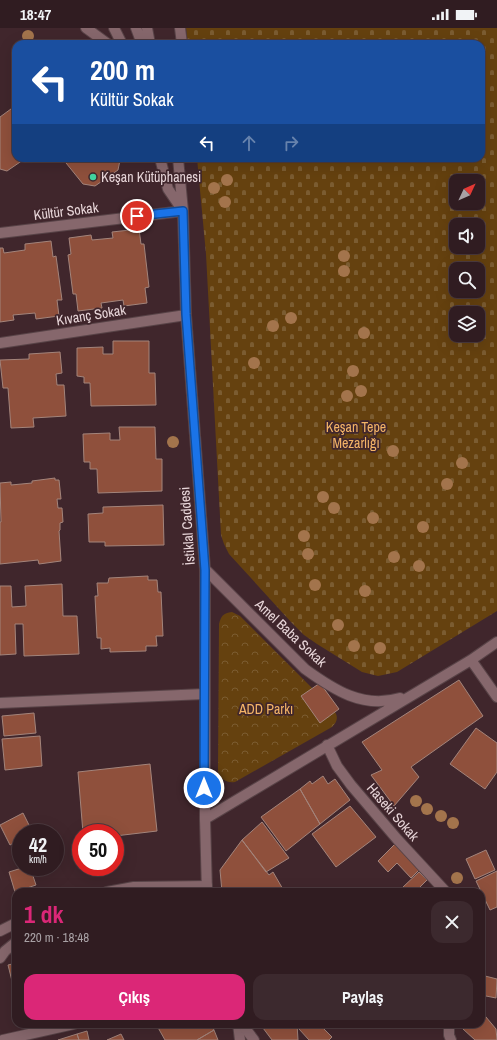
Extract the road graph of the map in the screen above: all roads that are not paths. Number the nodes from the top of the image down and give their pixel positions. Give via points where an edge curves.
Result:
1 (86, 28) edge
2 (114, 28) edge
3 (136, 28) edge
4 (147, 28) edge
5 (180, 28) edge
6 (102, 40) edge
7 (120, 40) edge
8 (140, 40) edge
9 (149, 40) edge
10 (182, 40) edge
11 (161, 162) edge
12 (179, 162) edge
13 (183, 211) junction
14 (0, 233) edge
15 (186, 314) junction
16 (0, 343) edge
17 (205, 570) junction
18 (497, 642) edge
19 (471, 660) junction
20 (415, 693) junction
21 (204, 694) junction
22 (497, 698) edge
23 (0, 703) edge
24 (327, 745) junction
25 (205, 819) junction
26 (129, 888) edge
27 (170, 888) edge
28 (207, 888) edge
29 (442, 888) edge
30 (12, 925) edge
31 (0, 931) edge
32 (12, 945) edge
33 (0, 958) edge
34 (56, 1028) edge
35 (238, 1028) edge
36 (245, 1028) edge
37 (449, 1028) edge
38 (3, 1040) edge
39 (240, 1040) edge
40 (254, 1040) edge
41 (451, 1040) edge

1 - 6 street
2 - 7 street
3 - 8 street
4 - 9 street
5 - 10 street
11 - 13 street via 168,189
12 - 13 street, İstiklal Caddesi
13 - 14 street, Kültür Sokak
13 - 15 street, İstiklal Caddesi
15 - 16 street, Kıvanç Sokak
15 - 17 street, İstiklal Caddesi
17 - 20 street, Amel Baba Sokak via 305,669 345,694 375,702
17 - 21 street, İstiklal Caddesi
18 - 19 street, Amel Baba Sokak
19 - 20 street, Amel Baba Sokak
19 - 22 street
20 - 24 street, Amel Baba Sokak
21 - 23 street
21 - 25 street, İstiklal Caddesi
24 - 25 street, Amel Baba Sokak
24 - 29 street, Haseki Sokak via 337,766 351,785
25 - 28 street, İstiklal Caddesi
26 - 27 street
30 - 31 street
32 - 33 street
34 - 38 street
35 - 39 street
36 - 40 street
37 - 41 street

